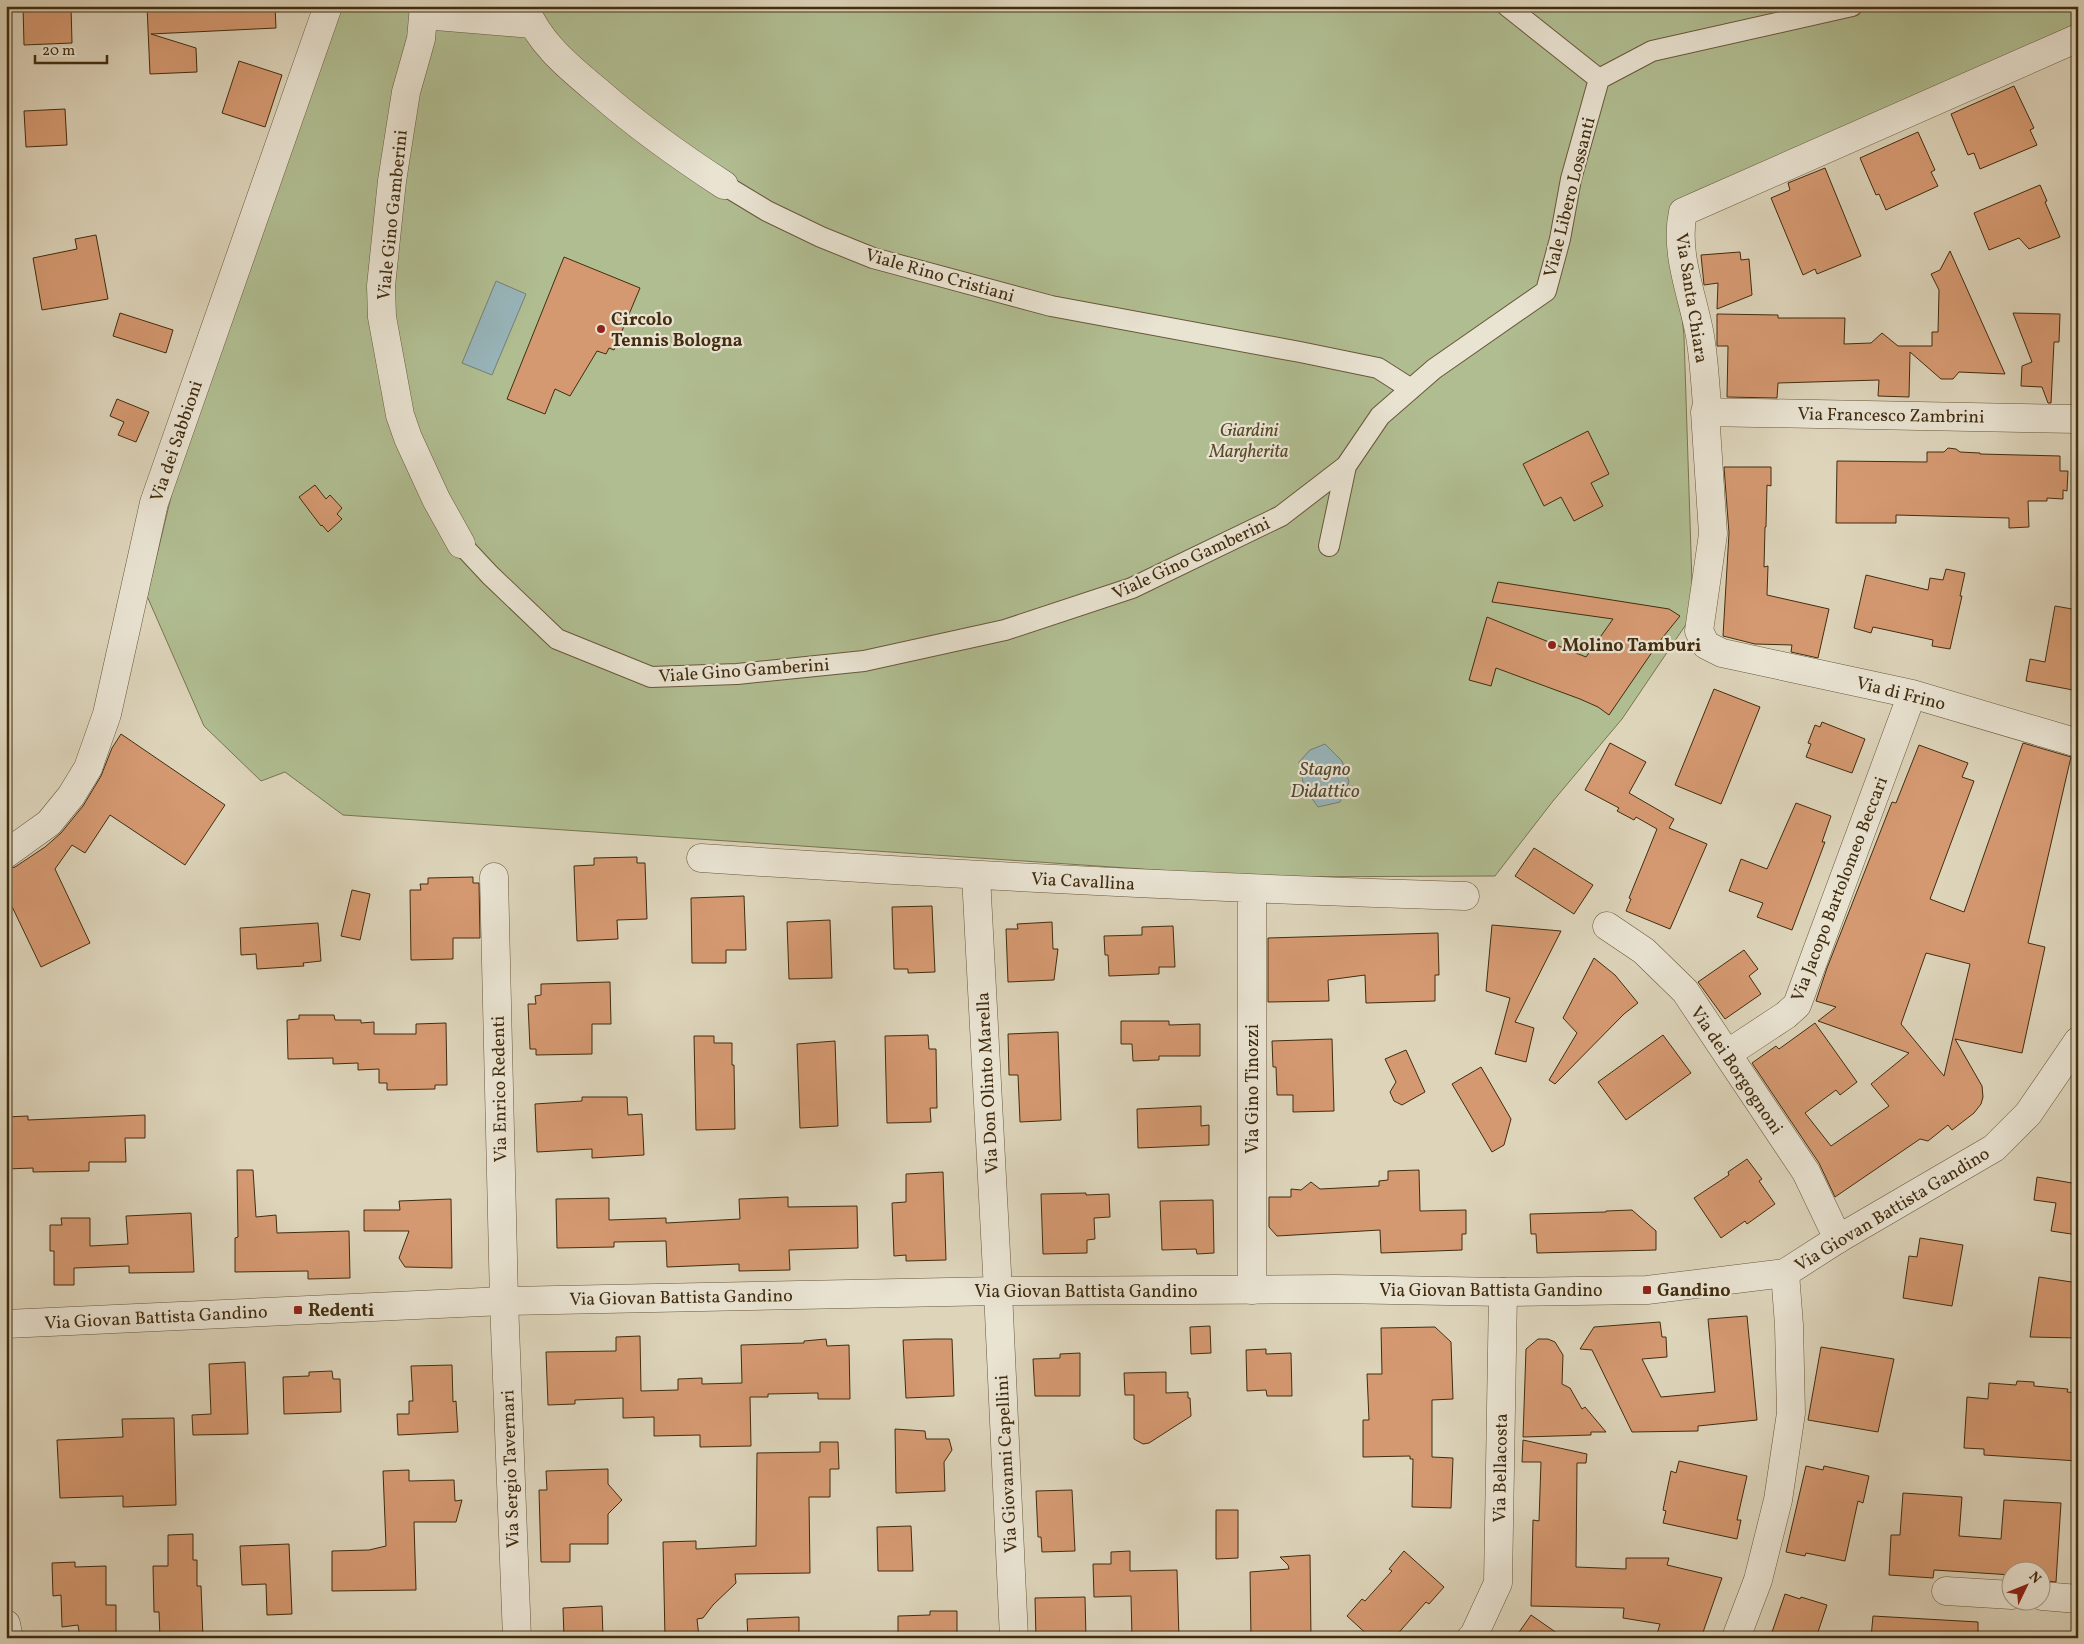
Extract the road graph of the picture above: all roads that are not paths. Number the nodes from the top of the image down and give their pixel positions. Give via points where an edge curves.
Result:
1 (328, 6) edge
2 (1507, 6) edge
3 (1852, 6) edge
4 (424, 11) edge
5 (527, 15) edge
6 (2078, 38) edge
7 (1599, 79) junction
8 (724, 185) joint
9 (1411, 389) junction
10 (1705, 412) junction
11 (2078, 419) edge
12 (1346, 466) junction
13 (461, 544) joint
14 (1329, 546) dead end
15 (1722, 653) joint
16 (1912, 694) junction
17 (2078, 743) edge
18 (6, 854) edge
19 (700, 858) dead end
20 (976, 876) junction
21 (494, 877) dead end
22 (1252, 889) junction
23 (1465, 896) dead end
24 (1607, 926) dead end
25 (2078, 1041) edge
26 (1727, 1054) junction
27 (1838, 1239) junction
28 (1785, 1273) junction
29 (1252, 1290) junction
30 (998, 1291) junction
31 (1503, 1292) junction
32 (504, 1301) junction
33 (6, 1324) edge
34 (1946, 1591) dead end
35 (2002, 1594) edge
36 (2052, 1597) edge
37 (2078, 1598) edge
38 (6, 1624) edge
39 (9, 1638) edge
40 (517, 1638) edge
41 (1014, 1638) edge
42 (1471, 1638) edge
43 (1736, 1638) edge

1 - 18 street, Via dei Sabbioni via 154,503 107,714 88,768 50,823
2 - 7 street
3 - 7 street via 1652,51
4 - 5 street
4 - 13 street, Viale Gino Gamberini via 421,39 406,92 392,181 381,286 382,317 393,386 408,438
5 - 8 street, Viale Rino Cristiani via 554,53 666,147
6 - 10 street, Via Santa Chiara via 1683,212 1679,229 1700,338
7 - 9 street, Viale Libero Lossanti via 1571,179 1546,291 1434,369
8 - 9 street, Viale Rino Cristiani via 813,234 873,258 1051,306 1378,368
9 - 12 street, Viale Libero Lossanti via 1380,416
10 - 11 street, Via Francesco Zambrini
10 - 15 street, Via Santa Chiara via 1713,534 1699,631 1706,645
12 - 13 street, Viale Gino Gamberini via 1280,516 1132,588 1005,630 864,661 737,674 651,677 557,639
12 - 14 street, Viale Libero Lossanti
15 - 16 street, Via di Frino
16 - 17 street, Via di Frino
16 - 26 street, Via Jacopo Bartolomeo Beccari via 1797,1005
19 - 20 street, Via Cavallina
20 - 22 street, Via Cavallina
20 - 30 street, Via Don Olinto Marella
21 - 32 street, Via Enrico Redenti
22 - 23 street, Via Cavallina
22 - 29 street, Via Gino Tinozzi
24 - 26 street, Via dei Borgognoni via 1644,951 1685,992
25 - 27 street, Via Giovan Battista Gandino via 2028,1114 1994,1148
26 - 27 street, Via dei Borgognoni via 1806,1172
27 - 28 street, Via Giovan Battista Gandino
28 - 31 street, Via Giovan Battista Gandino via 1647,1290
28 - 43 street via 1791,1412 1778,1500 1758,1580
29 - 30 street, Via Giovan Battista Gandino
29 - 31 street, Via Giovan Battista Gandino via 1336,1288
30 - 32 street, Via Giovan Battista Gandino
30 - 41 street, Via Giovanni Capellini
31 - 42 street, Via Bellacosta via 1498,1583
32 - 33 street, Via Giovan Battista Gandino
32 - 40 street, Via Sergio Tavernari
34 - 35 street
36 - 37 street
38 - 39 street

